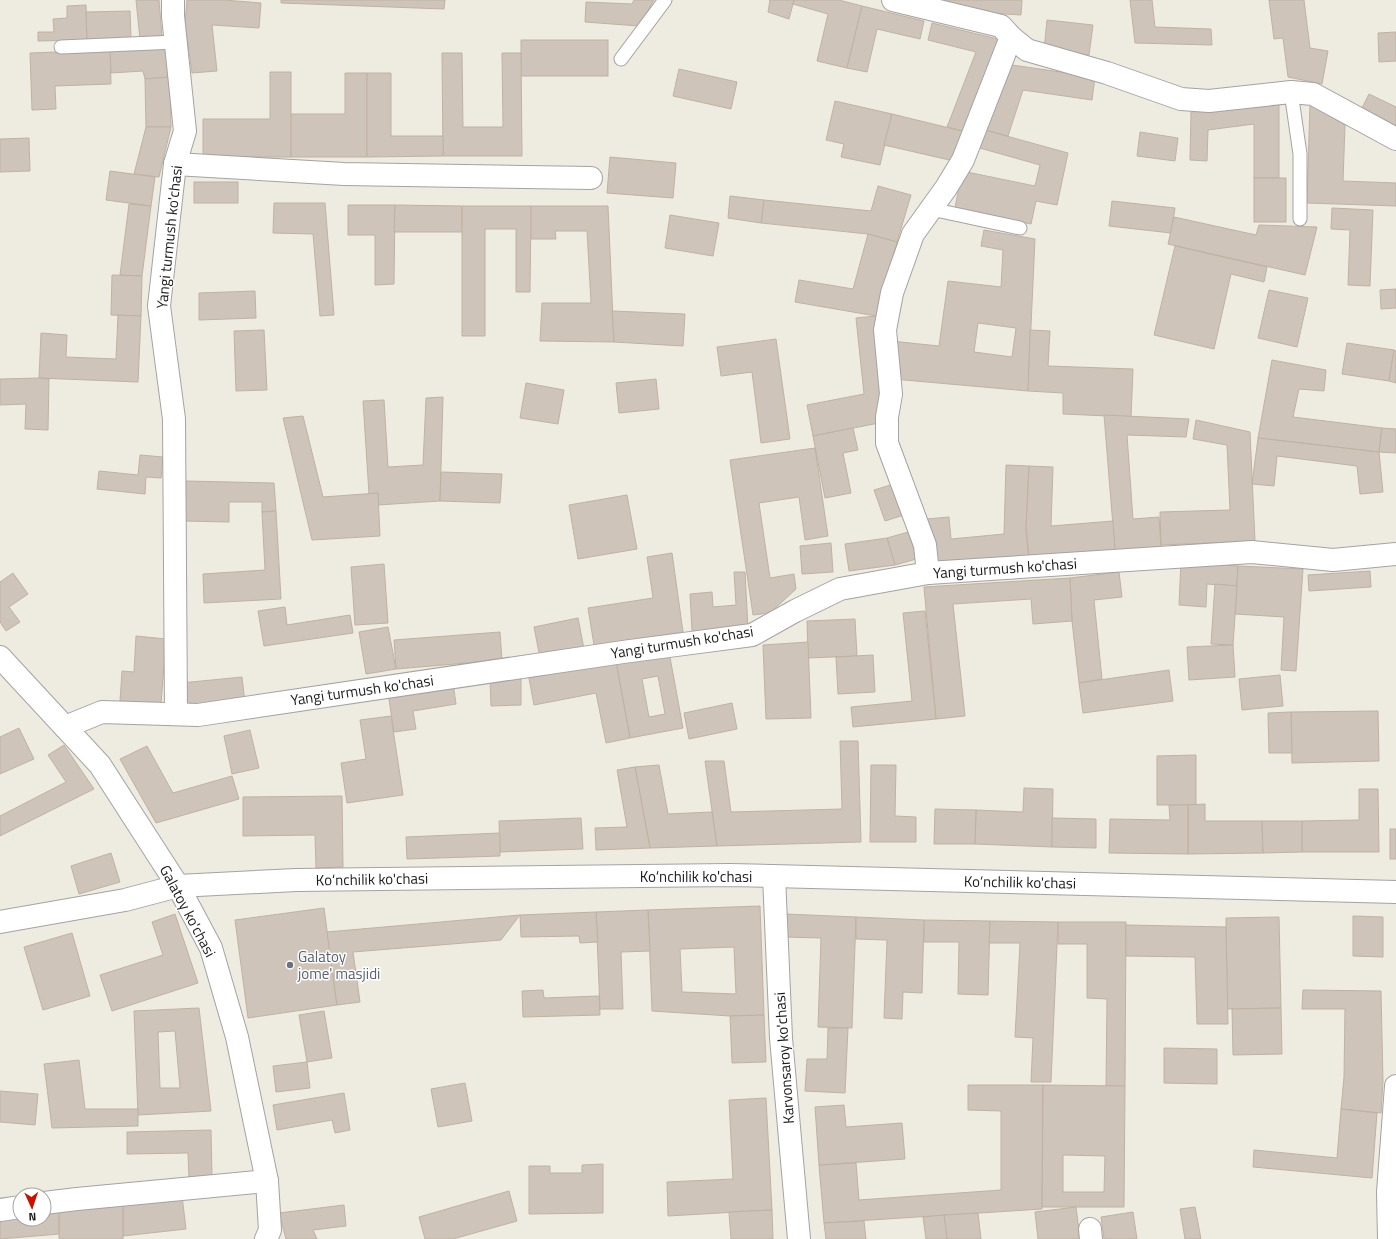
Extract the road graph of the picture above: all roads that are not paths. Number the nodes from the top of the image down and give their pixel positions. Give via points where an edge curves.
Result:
1 (173, 0) edge
2 (665, 0) edge
3 (893, 0) edge
4 (1012, 37) junction
5 (176, 42) junction
6 (61, 46) dead end
7 (622, 59) dead end
8 (1291, 92) junction
9 (1396, 139) edge
10 (175, 164) junction
11 (591, 178) dead end
12 (931, 209) junction
13 (1300, 219) dead end
14 (1020, 228) dead end
15 (1396, 554) edge
16 (928, 573) junction
17 (0, 657) edge
18 (176, 714) junction
19 (65, 727) junction
20 (774, 876) junction
21 (178, 886) junction
22 (1396, 892) edge
23 (0, 922) edge
24 (1396, 1086) edge
25 (267, 1181) junction
26 (52, 1202) edge
27 (12, 1208) edge
28 (0, 1210) edge
29 (270, 1236) edge
30 (799, 1239) edge
31 (1389, 1239) edge

1 - 5 street, Yangi turmush ko'chasi
2 - 7 lane
3 - 4 street via 1001,26
4 - 8 street via 1027,50 1181,99 1209,101
4 - 12 street via 963,160
5 - 6 lane
5 - 10 street, Yangi turmush ko'chasi via 185,131
8 - 9 street via 1313,94
8 - 13 lane via 1300,154
10 - 11 street via 344,174
10 - 18 street, Yangi turmush ko'chasi via 159,306 174,419
12 - 14 lane
12 - 16 street via 913,234 892,293 885,330 891,394 887,418 887,443 925,545
15 - 16 street, Yangi turmush ko'chasi via 1333,560 1252,552
16 - 18 street, Yangi turmush ko'chasi via 840,589 752,635 198,714
17 - 19 street, Galatoy ko'chasi
18 - 19 street, Yangi turmush ko'chasi via 102,712
19 - 21 street, Galatoy ko'chasi via 100,765
20 - 21 street, Ko‘nchilik ko'chasi via 296,880
20 - 22 street, Ko‘nchilik ko'chasi
20 - 30 street, Karvonsaroy ko'chasi via 781,1038
21 - 23 street, Ko‘nchilik ko'chasi via 125,900
21 - 25 street, Galatoy ko'chasi via 211,948 237,1037
24 - 31 street via 1388,1192
25 - 26 street
25 - 29 street, Galatoy ko'chasi
27 - 28 street

